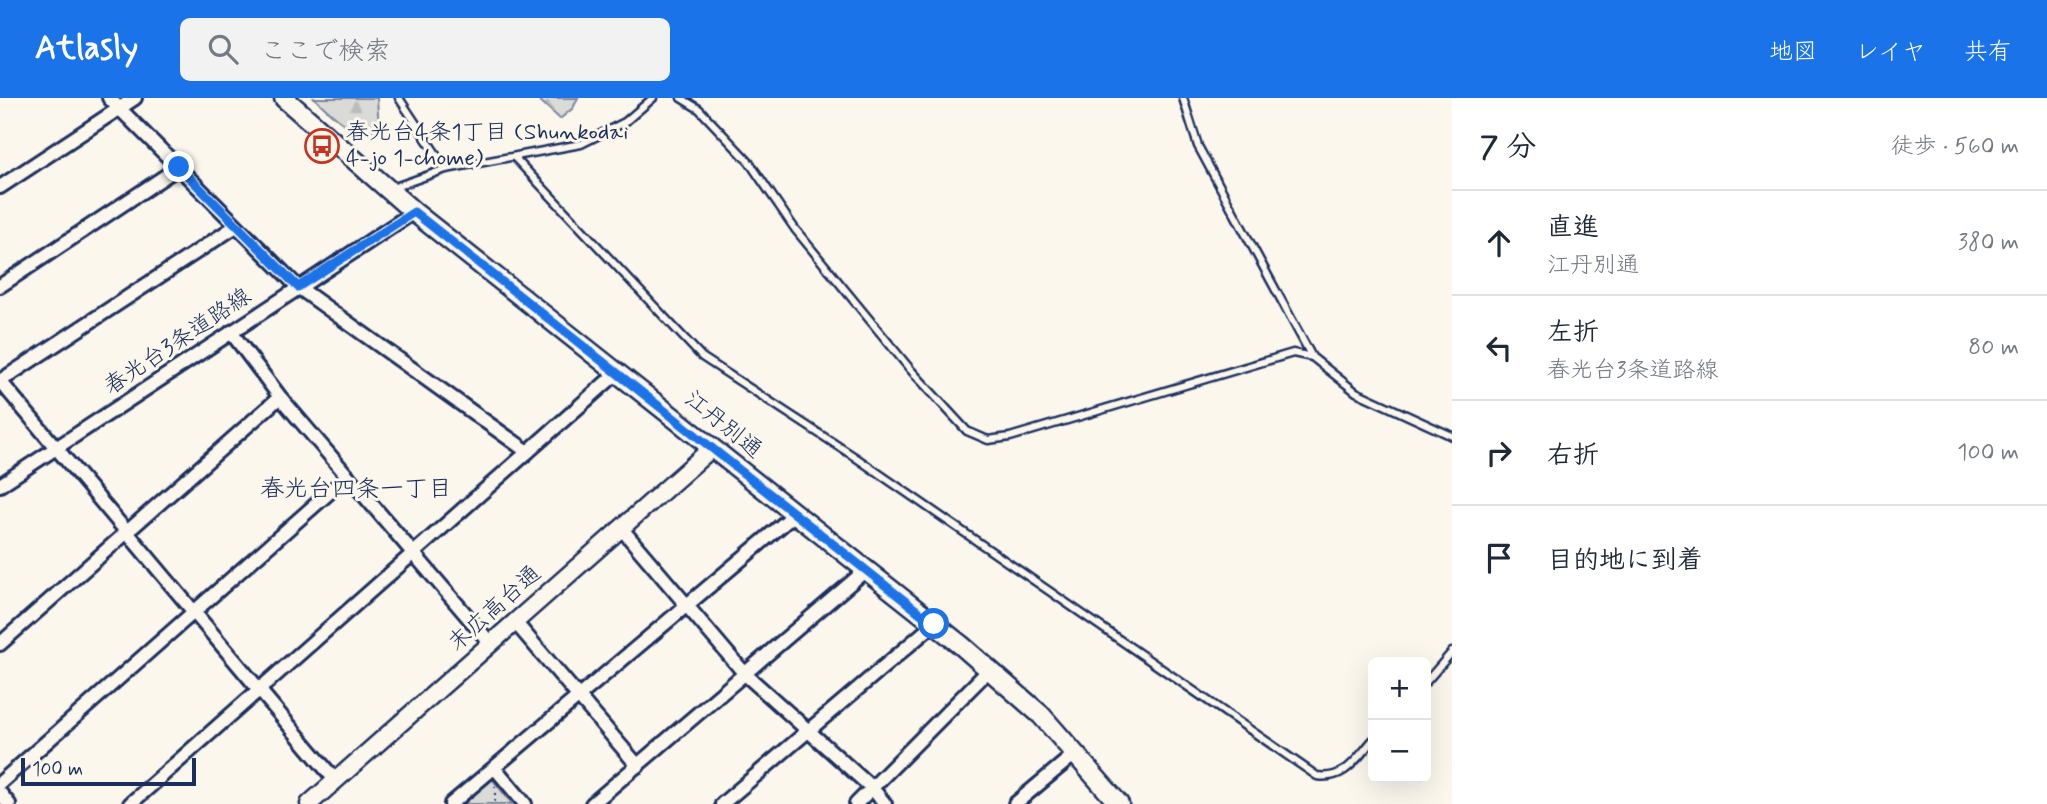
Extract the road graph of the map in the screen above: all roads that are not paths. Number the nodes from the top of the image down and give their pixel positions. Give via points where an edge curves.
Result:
1 (135, 98) edge
2 (284, 98) edge
3 (399, 98) edge
4 (653, 98) edge
5 (681, 98) edge
6 (1183, 98) edge
7 (114, 103) edge
8 (514, 157) junction
9 (179, 167) junction
10 (446, 169) junction
11 (0, 187) edge
12 (387, 190) junction
13 (414, 212) junction
14 (236, 226) junction
15 (0, 286) edge
16 (298, 287) junction
17 (231, 332) junction
18 (1312, 357) junction
19 (618, 372) junction
20 (0, 381) edge
21 (280, 397) junction
22 (1452, 436) edge
23 (712, 448) junction
24 (55, 449) junction
25 (528, 452) junction
26 (348, 476) junction
27 (0, 485) edge
28 (795, 514) junction
29 (621, 528) junction
30 (127, 533) junction
31 (415, 554) junction
32 (866, 570) junction
33 (686, 606) junction
34 (194, 611) junction
35 (515, 622) junction
36 (934, 624) junction
37 (0, 644) edge
38 (491, 644) junction
39 (1452, 652) edge
40 (990, 669) junction
41 (745, 674) junction
42 (1431, 676) edge
43 (259, 690) junction
44 (580, 696) junction
45 (807, 731) junction
46 (1368, 746) edge
47 (1076, 753) junction
48 (638, 766) junction
49 (491, 771) junction
50 (335, 780) junction
51 (0, 783) edge
52 (872, 788) junction
53 (0, 793) edge
54 (9, 804) edge
55 (130, 804) edge
56 (309, 804) edge
57 (451, 804) edge
58 (525, 804) edge
59 (592, 804) edge
60 (722, 804) edge
61 (856, 804) edge
62 (885, 804) edge
63 (1014, 804) edge
64 (1119, 804) edge

1 - 7 street
2 - 12 main road, 江丹別通
3 - 10 lane
4 - 8 lane via 625,122 581,144
5 - 18 lane via 699,109 749,162 795,229 909,369 967,431 988,440 1293,353
6 - 18 lane via 1198,146
7 - 9 street
7 - 11 street
8 - 10 lane
8 - 46 lane via 702,357 855,457 1317,776 1344,773
9 - 14 street
9 - 15 street
10 - 12 lane
12 - 13 main road, 江丹別通
13 - 16 street, 春光台3条道路線
13 - 19 main road, 江丹別通
14 - 16 street
14 - 20 street
16 - 17 street, 春光台3条道路線
16 - 25 street
17 - 21 street
17 - 24 street, 春光台3条道路線
18 - 22 lane via 1356,393
19 - 23 main road, 江丹別通
19 - 25 street
20 - 24 street
21 - 26 street
21 - 30 street
23 - 28 main road, 江丹別通
23 - 29 street, 末広高台通
24 - 27 street, 春光台3条道路線
24 - 30 street
25 - 31 street
26 - 31 street
26 - 34 street
28 - 32 main road, 江丹別通
28 - 33 street
29 - 33 street
29 - 35 street, 末広高台通
30 - 34 street
30 - 37 street
31 - 38 street
31 - 43 street
32 - 36 main road, 江丹別通
32 - 41 street
33 - 41 street
33 - 44 street
34 - 43 street
34 - 51 street
35 - 38 street, 末広高台通
35 - 44 street
36 - 40 main road, 江丹別通
36 - 45 street
38 - 50 street, 末広高台通
39 - 42 lane
40 - 47 main road, 江丹別通
40 - 52 street
41 - 45 street
41 - 48 street
43 - 50 street
43 - 55 street
44 - 48 street
44 - 49 street
45 - 52 street
45 - 60 street
47 - 63 street
47 - 64 main road, 江丹別通
48 - 59 street
49 - 57 street
49 - 58 street
50 - 56 street, 末広高台通
52 - 61 street
52 - 62 street
53 - 54 street

